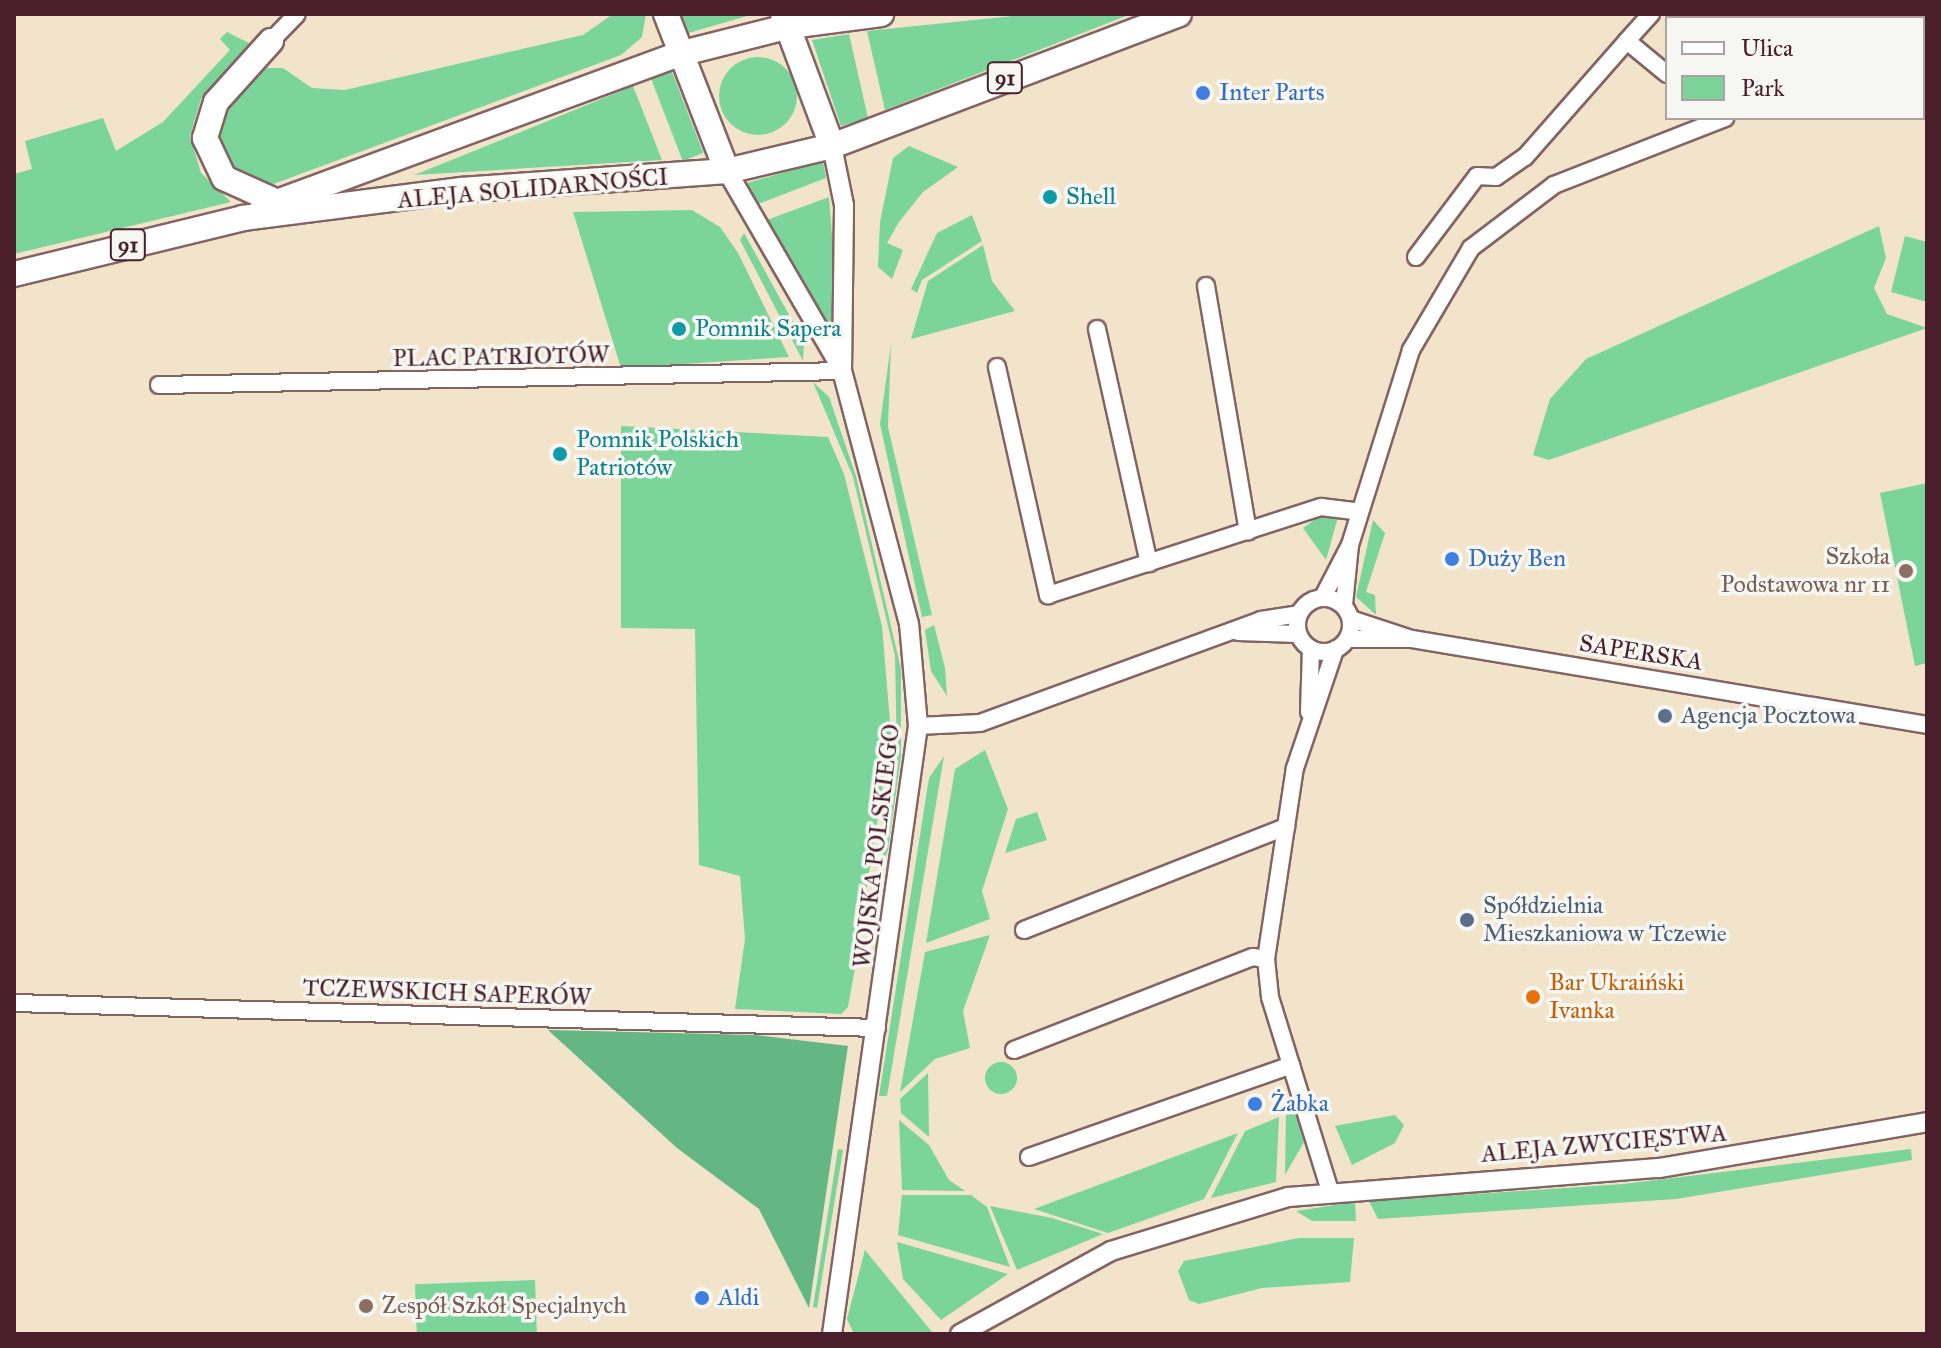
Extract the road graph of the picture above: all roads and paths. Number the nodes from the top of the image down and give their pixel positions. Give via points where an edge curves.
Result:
1 (297, 14) edge
2 (666, 14) edge
3 (881, 14) edge
4 (1179, 14) edge
5 (1651, 14) edge
6 (787, 20) edge
7 (271, 41) joint
8 (1627, 41) junction
9 (679, 54) junction
10 (1665, 72) edge
11 (1715, 120) edge
12 (832, 146) junction
13 (727, 171) junction
14 (275, 201) junction
15 (243, 218) junction
16 (1416, 257) dead end
17 (14, 274) edge
18 (1206, 286) dead end
19 (1097, 329) dead end
20 (997, 367) dead end
21 (842, 371) junction
22 (159, 385) dead end
23 (1360, 512) junction
24 (1248, 531) junction
25 (1350, 545) junction
26 (1149, 563) junction
27 (1323, 597) junction
28 (1347, 612) junction
29 (1299, 614) junction
30 (1238, 632) junction
31 (1298, 634) junction
32 (1412, 639) junction
33 (1342, 644) junction
34 (1311, 649) junction
35 (1309, 712) junction
36 (1927, 725) edge
37 (918, 726) junction
38 (1286, 827) junction
39 (1024, 930) dead end
40 (1266, 959) junction
41 (14, 1003) edge
42 (877, 1028) junction
43 (1014, 1050) dead end
44 (1291, 1065) junction
45 (1927, 1122) edge
46 (1029, 1157) dead end
47 (1330, 1191) junction
48 (832, 1334) edge
49 (960, 1334) edge

1 - 7 street
2 - 9 main road
3 - 6 main road, 91
4 - 12 main road, 91
5 - 8 street
6 - 9 main road, 91
6 - 12 main road
7 - 14 main road via 216,102 205,138 224,178
8 - 10 street
8 - 16 street via 1525,157 1496,177 1477,176
9 - 13 main road
9 - 14 main road, ALEJA SOLIDARNOŚCI / 91 via 437,149
11 - 23 street via 1554,185 1471,248 1411,350
12 - 13 main road, 91
12 - 21 street, WOJSKA POLSKIEGO via 844,205
13 - 15 main road, ALEJA SOLIDARNOŚCI / 91 via 461,190
13 - 21 street, WOJSKA POLSKIEGO
14 - 15 main road, ALEJA SOLIDARNOŚCI / 91
15 - 17 main road, ALEJA SOLIDARNOŚCI / 91
18 - 24 street
19 - 26 street
20 - 26 street via 1048,595
21 - 22 street, PLAC PATRIOTÓW
21 - 37 street, WOJSKA POLSKIEGO via 909,624
23 - 24 street via 1321,507
23 - 25 street
24 - 26 street
25 - 27 street
25 - 28 street
27 - 28 street
27 - 29 street
28 - 32 street, SAPERSKA
28 - 33 street
29 - 30 street
29 - 31 street
30 - 31 street
30 - 37 street via 980,723
31 - 34 street
32 - 33 street
32 - 36 street, SAPERSKA
33 - 34 street
33 - 35 street
34 - 35 street
35 - 38 street
37 - 42 street, WOJSKA POLSKIEGO
38 - 39 street
38 - 40 street
40 - 43 street via 1253,957
40 - 44 street
41 - 42 street, TCZEWSKICH SAPERÓW
42 - 48 street, WOJSKA POLSKIEGO
44 - 46 street
44 - 47 street
45 - 47 street, ALEJA ZWYCIĘSTWA via 1659,1168
47 - 49 street, ALEJA ZWYCIĘSTWA via 1146,1237 1034,1288

